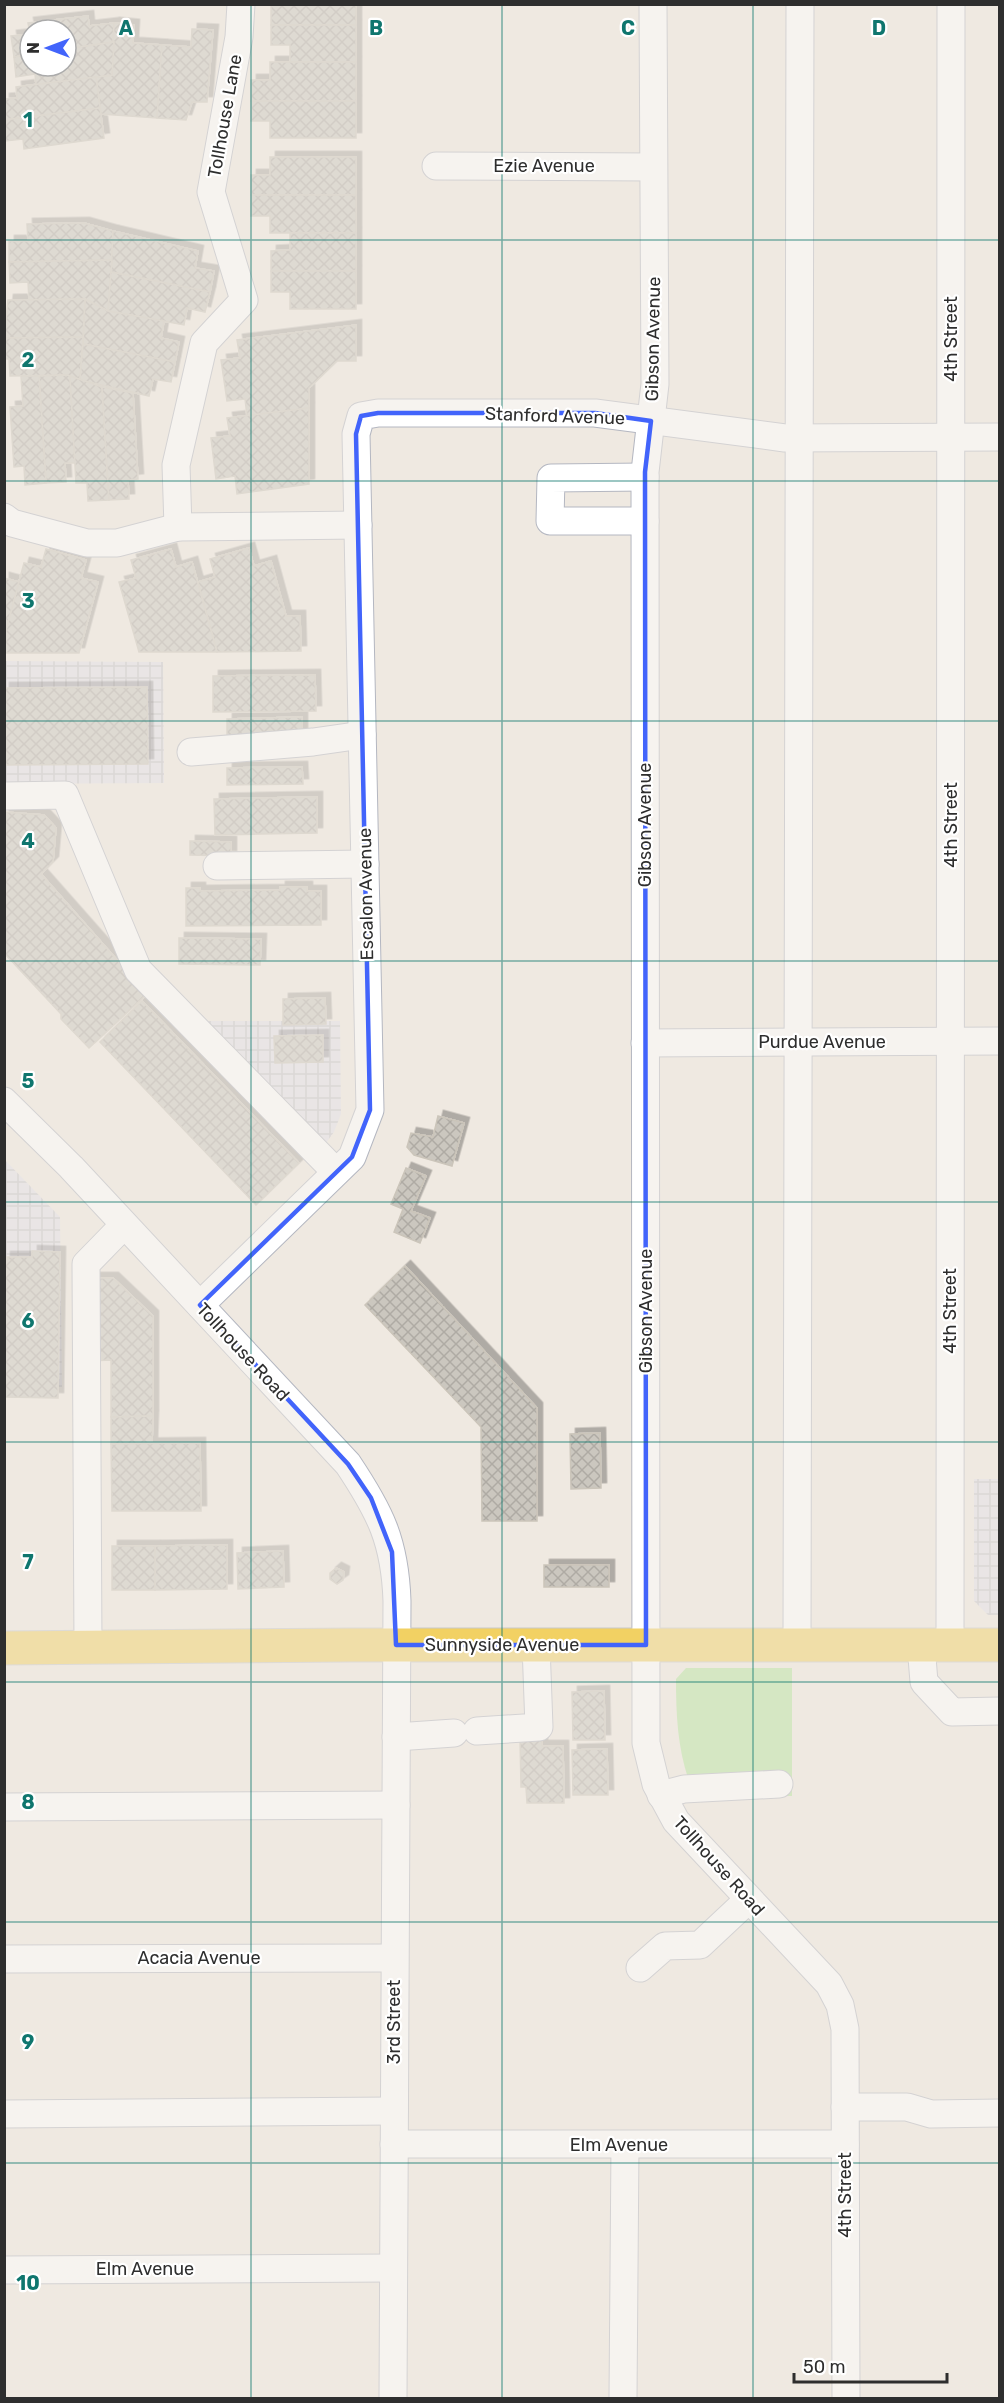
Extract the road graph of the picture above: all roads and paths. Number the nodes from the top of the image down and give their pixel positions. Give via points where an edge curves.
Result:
1 (241, 4) edge
2 (653, 4) edge
3 (800, 4) edge
4 (951, 4) edge
5 (436, 165) dead end
6 (653, 167) junction
7 (361, 416) joint
8 (651, 421) junction
9 (951, 437) junction
10 (999, 437) edge
11 (797, 438) junction
12 (645, 477) junction
13 (4, 517) edge
14 (645, 521) junction
15 (358, 525) junction
16 (178, 527) junction
17 (362, 735) junction
18 (191, 752) dead end
19 (4, 796) edge
20 (365, 864) junction
21 (217, 866) dead end
22 (950, 1041) junction
23 (999, 1041) edge
24 (796, 1042) junction
25 (645, 1043) junction
26 (4, 1101) edge
27 (336, 1172) junction
28 (124, 1225) junction
29 (200, 1305) junction
30 (396, 1645) junction
31 (536, 1645) junction
32 (936, 1645) junction
33 (999, 1645) edge
34 (646, 1646) junction
35 (797, 1646) junction
36 (88, 1647) junction
37 (4, 1648) edge
38 (999, 1711) edge
39 (396, 1737) junction
40 (779, 1785) dead end
41 (661, 1795) junction
42 (396, 1805) junction
43 (4, 1807) edge
44 (748, 1900) junction
45 (394, 1958) junction
46 (4, 1959) edge
47 (640, 1968) dead end
48 (835, 1993) joint
49 (394, 2111) junction
50 (999, 2113) edge
51 (4, 2114) edge
52 (845, 2126) junction
53 (394, 2144) junction
54 (625, 2145) junction
55 (393, 2268) junction
56 (4, 2270) edge
57 (393, 2398) edge
58 (623, 2398) edge
59 (846, 2398) edge

1 - 16 street, Tollhouse Lane via 239,37 211,192 244,300 204,343 176,465
2 - 6 street, Gibson Avenue
3 - 11 street
4 - 9 street, 4th Street
5 - 6 street, Ezie Avenue
6 - 8 street, Gibson Avenue via 655,384
7 - 8 street, Stanford Avenue via 595,413
7 - 15 street, Escalon Avenue via 356,434
8 - 11 street, Stanford Avenue
8 - 12 street, Gibson Avenue
9 - 10 street, Stanford Avenue
9 - 11 street, Stanford Avenue
9 - 22 street, 4th Street
11 - 24 street
12 - 14 street, Gibson Avenue
12 - 14 street via 551,478 550,521
13 - 16 street via 12,523 87,543 117,543
14 - 25 street, Gibson Avenue
15 - 16 street
15 - 17 street, Escalon Avenue
17 - 18 street
17 - 20 street, Escalon Avenue
19 - 27 street via 65,795 138,970
20 - 21 street
20 - 27 street, Escalon Avenue via 370,1110 352,1157
22 - 23 street, Purdue Avenue
22 - 24 street, Purdue Avenue
22 - 32 street, 4th Street
24 - 25 street, Purdue Avenue
24 - 35 street
25 - 34 street, Gibson Avenue
26 - 28 street, Tollhouse Road
27 - 29 street, Escalon Avenue
28 - 29 street, Tollhouse Road
28 - 36 street via 86,1264
29 - 30 street, Tollhouse Road via 348,1464 383,1520 397,1591
30 - 31 main road, Sunnyside Avenue
30 - 36 main road, Sunnyside Avenue
30 - 39 street, 3rd Street
31 - 34 main road, Sunnyside Avenue
31 - 39 street via 539,1727
32 - 33 main road, Sunnyside Avenue
32 - 35 main road, Sunnyside Avenue
32 - 38 street, 4th Street via 924,1682 952,1712
34 - 35 main road, Sunnyside Avenue
34 - 41 street, Tollhouse Road via 646,1743
36 - 37 main road, Sunnyside Avenue
39 - 42 street, 3rd Street
40 - 41 street via 684,1789
41 - 44 street, Tollhouse Road via 676,1821
42 - 43 street
42 - 45 street, 3rd Street
44 - 47 street via 700,1945 664,1946
44 - 48 street, Tollhouse Road
45 - 46 street, Acacia Avenue
45 - 49 street, 3rd Street
48 - 52 street, 4th Street via 845,2029
49 - 51 street
49 - 53 street, 3rd Street
50 - 52 street, Elm Avenue via 931,2114 907,2125
52 - 54 street, Elm Avenue
52 - 59 street, 4th Street
53 - 54 street, Elm Avenue
53 - 55 street, 3rd Street
54 - 58 street
55 - 56 street, Elm Avenue
55 - 57 street, 3rd Street

